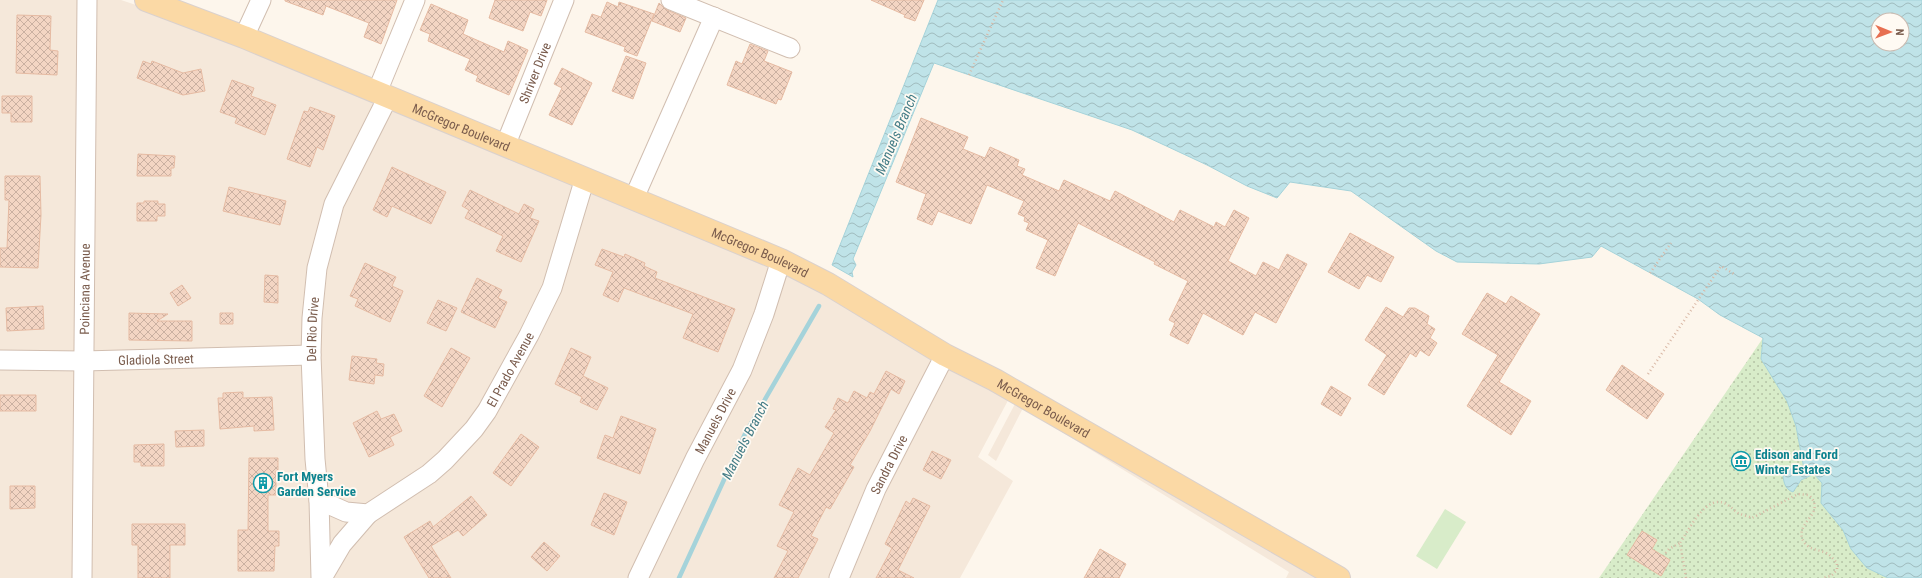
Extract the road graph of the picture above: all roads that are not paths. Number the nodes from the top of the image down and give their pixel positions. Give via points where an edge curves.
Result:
1 (88, 0) edge
2 (146, 0) edge
3 (261, 0) edge
4 (414, 0) edge
5 (564, 0) edge
6 (671, 0) edge
7 (714, 17) junction
8 (244, 36) junction
9 (790, 48) dead end
10 (383, 94) junction
11 (505, 146) junction
12 (585, 178) junction
13 (634, 198) junction
14 (781, 260) junction
15 (311, 355) junction
16 (945, 355) junction
17 (0, 360) edge
18 (83, 361) junction
19 (319, 500) junction
20 (368, 514) junction
21 (82, 578) edge
22 (321, 578) edge
23 (638, 578) edge
24 (839, 578) edge
25 (1339, 578) edge

1 - 18 street, Poinciana Avenue
2 - 8 main road, McGregor Boulevard
3 - 8 street
4 - 10 street, Del Rio Drive
5 - 11 street, Shriver Drive
6 - 7 street
7 - 9 street
7 - 13 street
8 - 10 main road, McGregor Boulevard
10 - 11 main road, McGregor Boulevard
10 - 15 street, Del Rio Drive via 334,204 317,268
11 - 12 main road, McGregor Boulevard
12 - 13 main road, McGregor Boulevard
12 - 20 street, El Prado Avenue via 552,288 487,411 461,444 429,474
13 - 14 main road, McGregor Boulevard
14 - 16 main road, McGregor Boulevard via 828,284
14 - 23 street, Manuels Drive via 764,314 742,370
15 - 18 street, Gladiola Street
15 - 19 street, Del Rio Drive
16 - 24 street, Sandra Drive via 876,489
16 - 25 main road, McGregor Boulevard via 995,380
17 - 18 street, Gladiola Street
18 - 21 street, Poinciana Avenue
19 - 20 street via 346,512
19 - 22 street, Del Rio Drive
20 - 22 street, El Prado Avenue via 342,544

